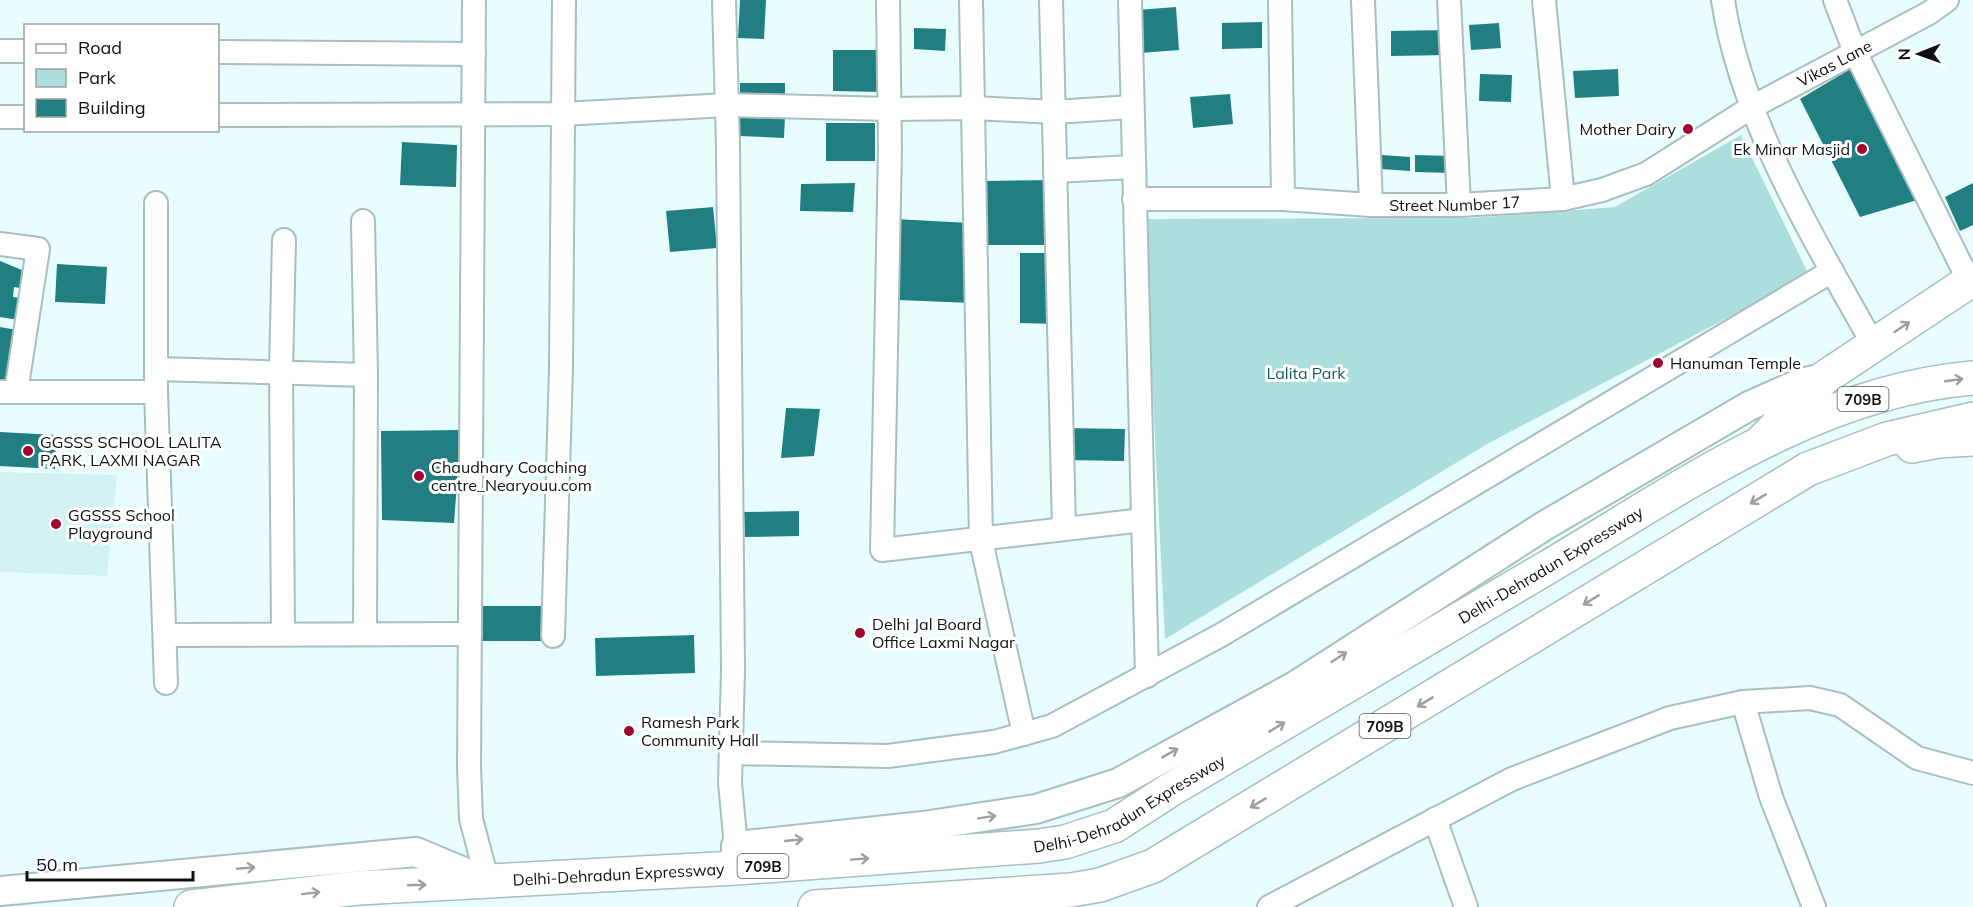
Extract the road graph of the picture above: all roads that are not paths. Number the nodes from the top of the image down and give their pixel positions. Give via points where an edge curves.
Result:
1 (474, 0) edge
2 (564, 0) edge
3 (724, 0) edge
4 (888, 0) edge
5 (970, 0) edge
6 (1051, 0) edge
7 (1130, 0) edge
8 (1280, 0) edge
9 (1363, 0) edge
10 (1449, 0) edge
11 (1544, 0) edge
12 (1723, 0) edge
13 (1835, 0) edge
14 (1933, 4) edge
15 (0, 51) edge
16 (24, 51) edge
17 (219, 52) edge
18 (1855, 52) junction
19 (474, 54) junction
20 (727, 105) junction
21 (1132, 107) junction
22 (1752, 107) junction
23 (974, 108) junction
24 (890, 109) junction
25 (1054, 112) junction
26 (473, 114) junction
27 (563, 114) junction
28 (219, 116) edge
29 (0, 117) edge
30 (24, 117) edge
31 (1133, 167) junction
32 (1055, 171) junction
33 (1134, 199) junction
34 (1283, 199) junction
35 (1563, 199) junction
36 (156, 203) dead end
37 (1371, 204) junction
38 (1459, 205) junction
39 (363, 221) dead end
40 (284, 240) dead end
41 (0, 244) edge
42 (1832, 271) junction
43 (1971, 280) edge
44 (1874, 346) junction
45 (156, 369) junction
46 (281, 371) junction
47 (366, 375) junction
48 (1824, 378) junction
49 (1973, 378) edge
50 (8, 392) edge
51 (156, 392) junction
52 (1973, 419) edge
53 (1973, 439) edge
54 (1760, 444) junction
55 (1808, 469) junction
56 (1143, 520) junction
57 (1064, 528) junction
58 (981, 541) junction
59 (283, 633) junction
60 (365, 633) junction
61 (470, 634) junction
62 (165, 635) junction
63 (553, 636) dead end
64 (1147, 676) junction
65 (166, 683) dead end
66 (1743, 702) junction
67 (1024, 734) junction
68 (731, 753) junction
69 (1973, 773) edge
70 (1435, 819) junction
71 (736, 857) junction
72 (488, 883) junction
73 (0, 891) edge
74 (854, 906) edge
75 (190, 907) edge
76 (815, 907) edge
77 (1269, 907) edge
78 (1466, 907) edge
79 (1814, 907) edge

1 - 19 street
2 - 27 street
3 - 20 street
4 - 24 street
5 - 23 street
6 - 25 street
7 - 21 street
8 - 34 street
9 - 37 street
10 - 38 street
11 - 35 street
12 - 22 street via 1726,25
13 - 18 street
14 - 18 street, Vikas Lane
15 - 16 street
17 - 19 street
18 - 22 street, Vikas Lane
18 - 43 street
19 - 26 street
20 - 24 street
20 - 27 street
20 - 68 street
21 - 25 street
21 - 31 street
22 - 35 street, Street Number 17 via 1646,174
22 - 42 street
23 - 24 street
23 - 25 street
23 - 58 street
24 - 58 street via 882,550
25 - 32 street
26 - 27 street
26 - 28 street
26 - 61 street
27 - 63 street
29 - 30 street
31 - 32 street
31 - 33 street
32 - 57 street
33 - 34 street, Street Number 17
33 - 56 street
34 - 37 street, Street Number 17
35 - 38 street, Street Number 17
36 - 45 street
37 - 38 street, Street Number 17
39 - 47 street
40 - 46 street
41 - 50 street via 38,249
42 - 44 street
42 - 64 street
44 -> 43 main road
44 - 48 main road
45 - 46 street
45 - 51 street
46 - 47 street
46 - 59 street
47 - 60 street
48 - 54 main road
71 -> 48 street via 1036,809 1118,783 1294,686 1544,525 1749,406 1801,382
54 -> 49 main road, Delhi-Dehradun Expressway / 709B via 1856,401 1924,384
50 - 51 street
51 - 62 street
52 - 55 main road, 709B via 1887,439
53 - 55 main road via 1938,441
71 -> 54 main road, Delhi-Dehradun Expressway / 709B via 1039,846 1073,840 1114,825
55 -> 74 main road, 709B via 1153,866 1100,885 1071,890
56 - 57 street
56 - 64 street
57 - 58 street
58 - 67 street
59 - 60 street
59 - 62 street
60 - 61 street
61 - 72 street via 471,819
62 - 65 street
64 - 67 street via 1052,726
66 - 69 street via 1810,698 1840,705 1917,758
66 - 70 street via 1670,718 1512,779
66 - 79 street via 1771,797
67 - 68 street via 946,750 888,756
68 - 71 street
70 - 77 street
70 - 78 street
71 - 72 main road, Delhi-Dehradun Expressway / 709B
73 -> 72 street via 416,852
75 -> 72 main road, Delhi-Dehradun Expressway via 358,888
74 - 76 main road, 709B

